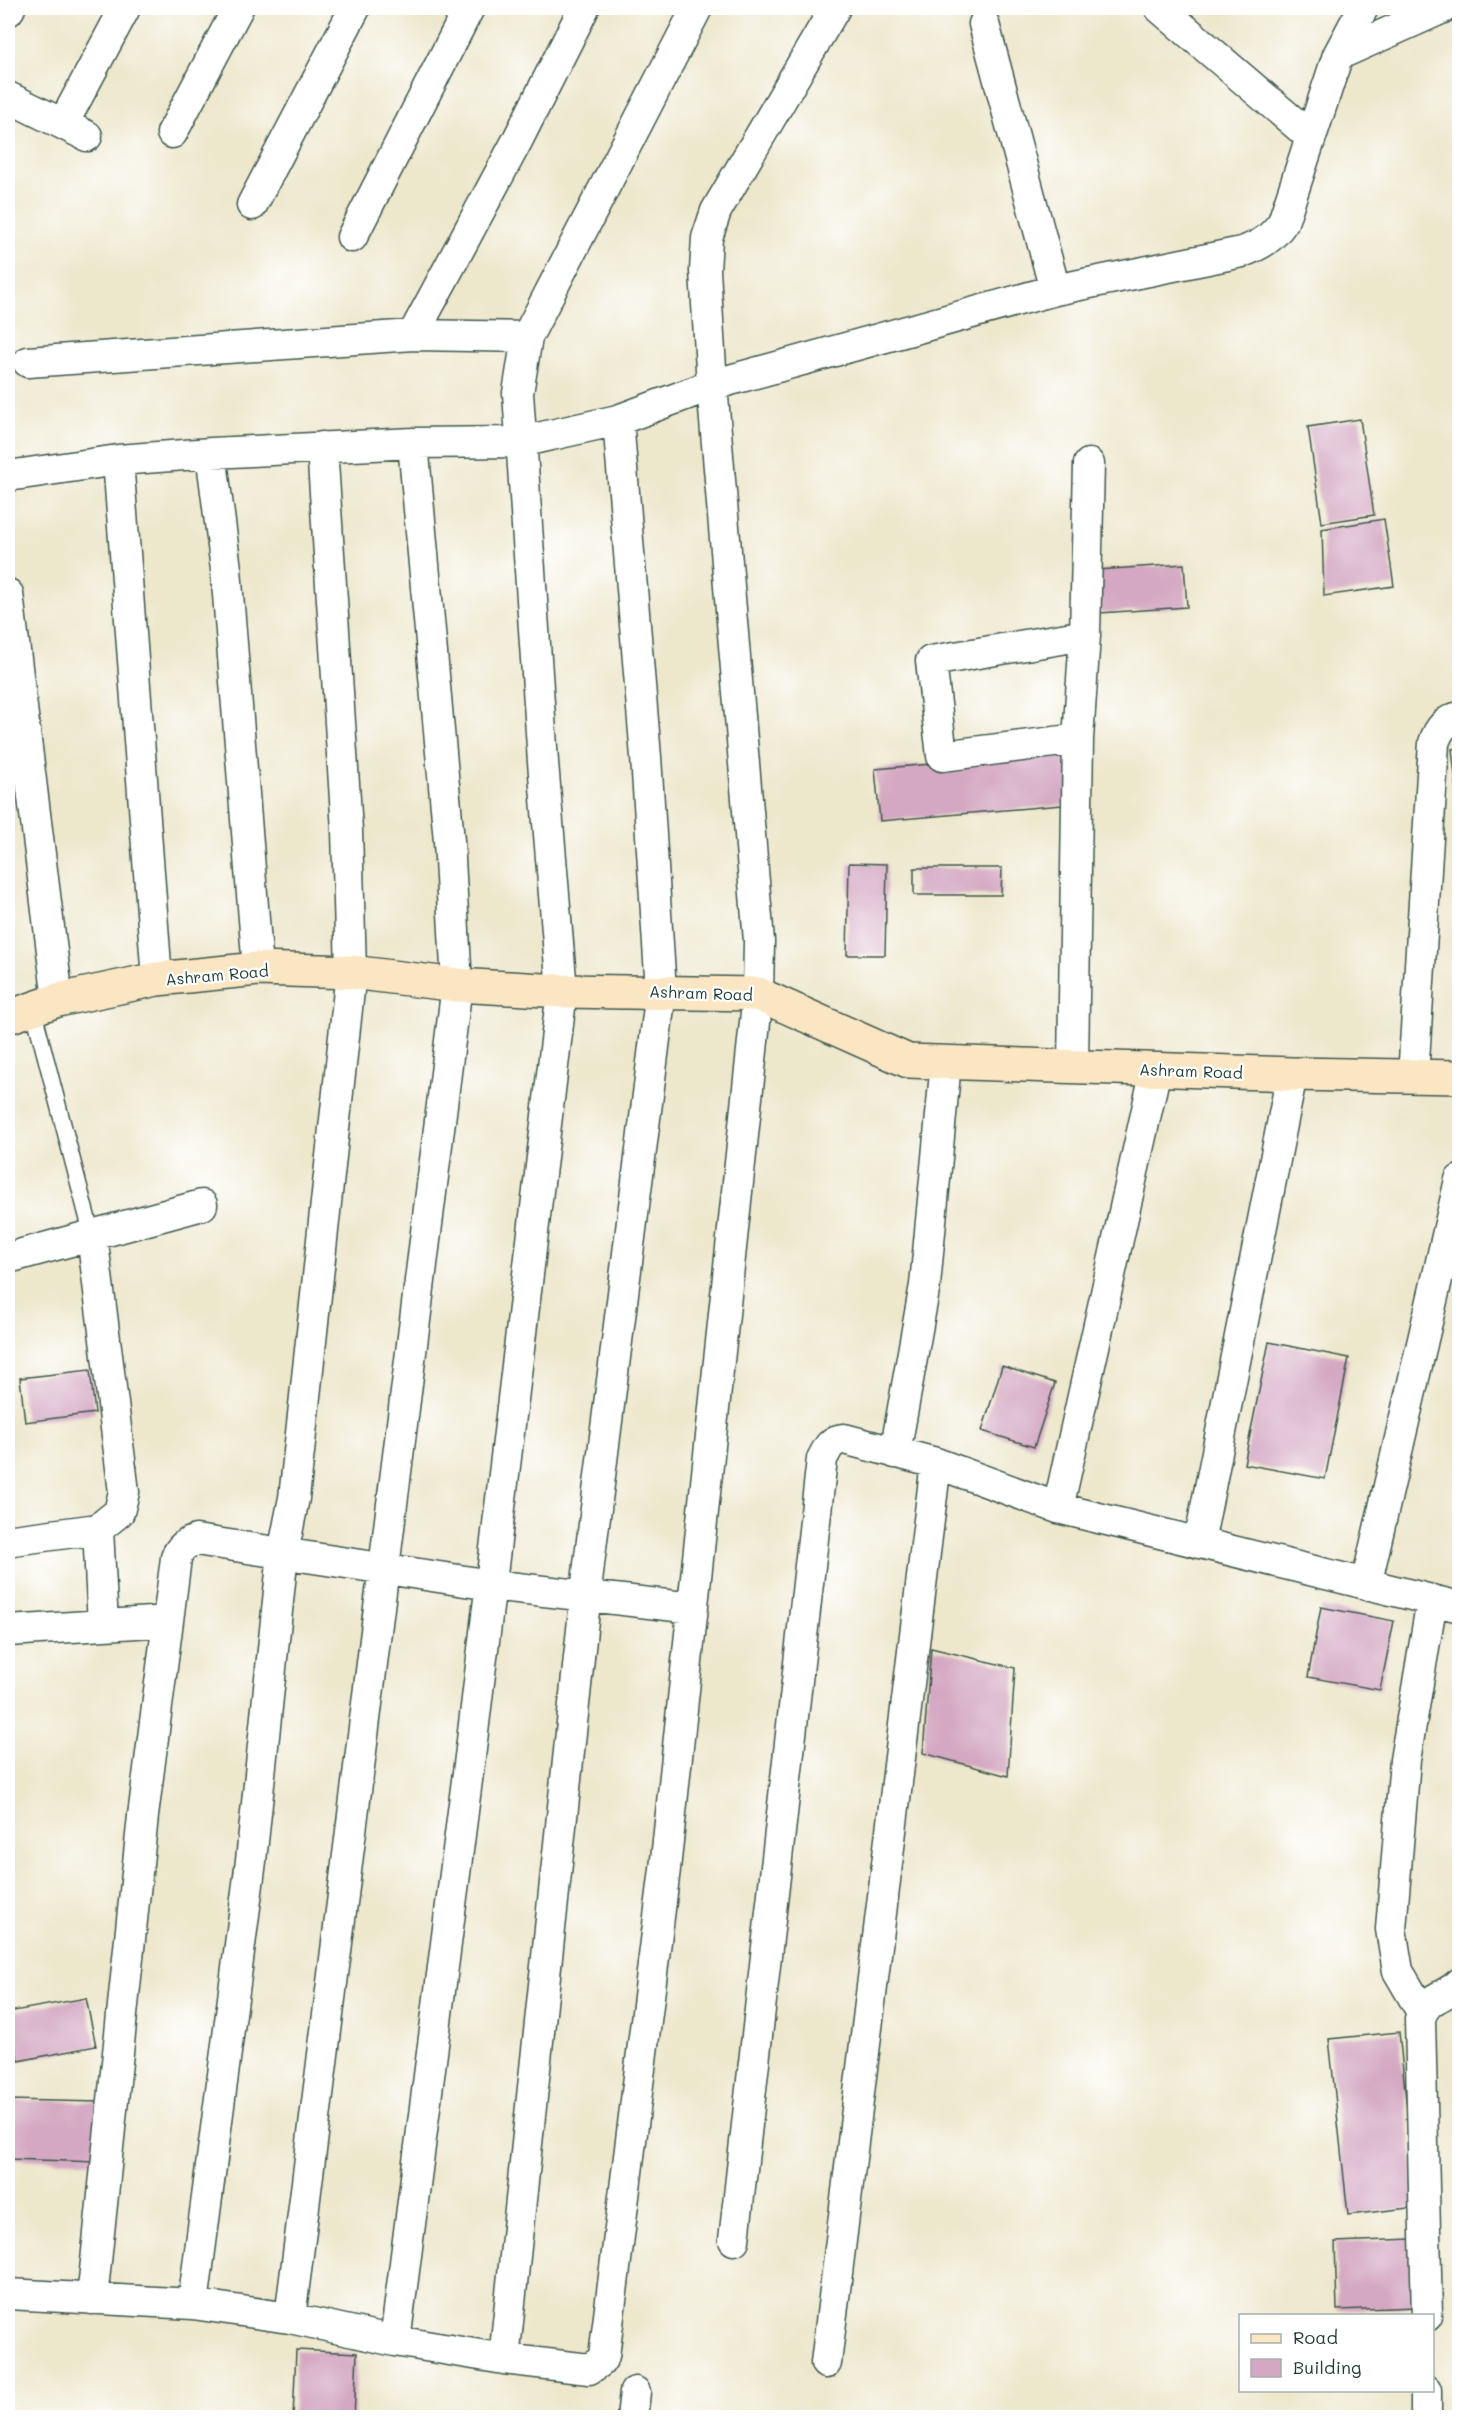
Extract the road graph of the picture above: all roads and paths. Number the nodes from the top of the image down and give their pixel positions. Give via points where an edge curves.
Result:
1 (10, 8) edge
2 (124, 8) edge
3 (238, 8) edge
4 (356, 8) edge
5 (469, 8) edge
6 (584, 8) edge
7 (698, 8) edge
8 (835, 8) edge
9 (1160, 8) edge
10 (1363, 8) edge
11 (1443, 8) edge
12 (8, 12) edge
13 (984, 24) dead end
14 (1338, 55) junction
15 (8, 97) edge
16 (172, 133) dead end
17 (1311, 137) junction
18 (252, 205) dead end
19 (352, 237) dead end
20 (1055, 290) junction
21 (413, 335) junction
22 (527, 337) junction
23 (28, 362) dead end
24 (712, 385) junction
25 (618, 420) junction
26 (520, 442) junction
27 (413, 443) junction
28 (322, 447) junction
29 (211, 453) junction
30 (118, 460) junction
31 (1089, 464) dead end
32 (8, 476) edge
33 (8, 594) edge
34 (1085, 635) junction
35 (1460, 717) edge
36 (1078, 739) junction
37 (258, 969) junction
38 (351, 972) junction
39 (158, 979) junction
40 (457, 984) junction
41 (562, 991) junction
42 (661, 991) junction
43 (758, 994) junction
44 (33, 1009) edge
45 (946, 1062) junction
46 (1073, 1066) junction
47 (1156, 1069) junction
48 (1292, 1074) junction
49 (1413, 1077) junction
50 (1460, 1077) edge
51 (1460, 1180) edge
52 (202, 1205) dead end
53 (92, 1235) junction
54 (8, 1258) edge
55 (895, 1453) junction
56 (936, 1463) junction
57 (1058, 1508) junction
58 (98, 1529) junction
59 (14, 1540) dead end
60 (1199, 1543) junction
61 (284, 1553) junction
62 (385, 1570) junction
63 (490, 1585) junction
64 (1366, 1585) junction
65 (586, 1594) junction
66 (1446, 1604) edge
67 (693, 1608) junction
68 (168, 1621) junction
69 (103, 1625) junction
70 (8, 1631) edge
71 (1460, 1983) edge
72 (1422, 2012) junction
73 (734, 2240) dead end
74 (8, 2294) edge
75 (92, 2299) junction
76 (193, 2304) junction
77 (1427, 2314) edge
78 (290, 2318) junction
79 (395, 2340) junction
80 (504, 2359) junction
81 (826, 2363) dead end
82 (1426, 2392) edge
83 (1426, 2418) edge

1 - 12 street
2 - 15 street via 75,130
3 - 16 street
4 - 18 street
5 - 19 street
6 - 21 street
7 - 22 street
8 - 24 street via 716,211 707,238 705,271
9 - 17 street
10 - 14 street
11 - 14 street
13 - 20 street
14 - 17 street
17 - 20 street via 1283,222 1273,236 1258,246
20 - 24 street
21 - 22 street
21 - 23 street
22 - 26 street via 519,393
24 - 25 street
24 - 43 street via 759,941
25 - 26 street
25 - 42 street
26 - 27 street
26 - 41 street
27 - 28 street
27 - 40 street via 448,829
28 - 29 street
28 - 38 street via 346,819
29 - 30 street
29 - 37 street via 226,569
30 - 32 street
30 - 39 street
31 - 34 street
33 - 44 street
34 - 36 street
34 - 36 street via 931,661 942,756
35 - 49 street via 1438,731 1434,743
36 - 46 street
37 - 38 street, Ashram Road
37 - 39 street, Ashram Road
38 - 40 street, Ashram Road
38 - 61 street via 294,1498
39 - 44 street, Ashram Road
40 - 41 street, Ashram Road
40 - 62 street
41 - 42 street, Ashram Road
41 - 63 street
42 - 43 street, Ashram Road
42 - 65 street
43 - 45 street, Ashram Road via 908,1061
43 - 67 street
44 - 53 lane
45 - 46 street, Ashram Road
45 - 55 street via 925,1285
46 - 47 street, Ashram Road
47 - 48 street, Ashram Road
47 - 57 street
48 - 49 street, Ashram Road
48 - 60 street
49 - 50 street, Ashram Road
51 - 64 street
52 - 53 street
53 - 54 street
53 - 58 street via 124,1492 119,1512
55 - 56 street
55 - 73 street via 837,1439 829,1444 822,1460
56 - 57 street
56 - 81 street
57 - 60 street
58 - 59 street
58 - 69 street
60 - 64 street
61 - 62 street
61 - 68 street via 196,1540 185,1544 176,1558
61 - 76 street via 250,1861
62 - 63 street
62 - 78 street
63 - 65 street
63 - 79 street
64 - 66 street
65 - 67 street
65 - 80 street
66 - 72 street via 1405,1760 1391,1929 1398,1971
67 - 80 street via 665,1869 604,2356 589,2369
68 - 69 street
68 - 75 street via 143,1816
69 - 70 street
71 - 72 street via 1429,2002
72 - 77 street
74 - 75 street
75 - 76 street
76 - 78 street
78 - 79 street
79 - 80 street
82 - 83 street

